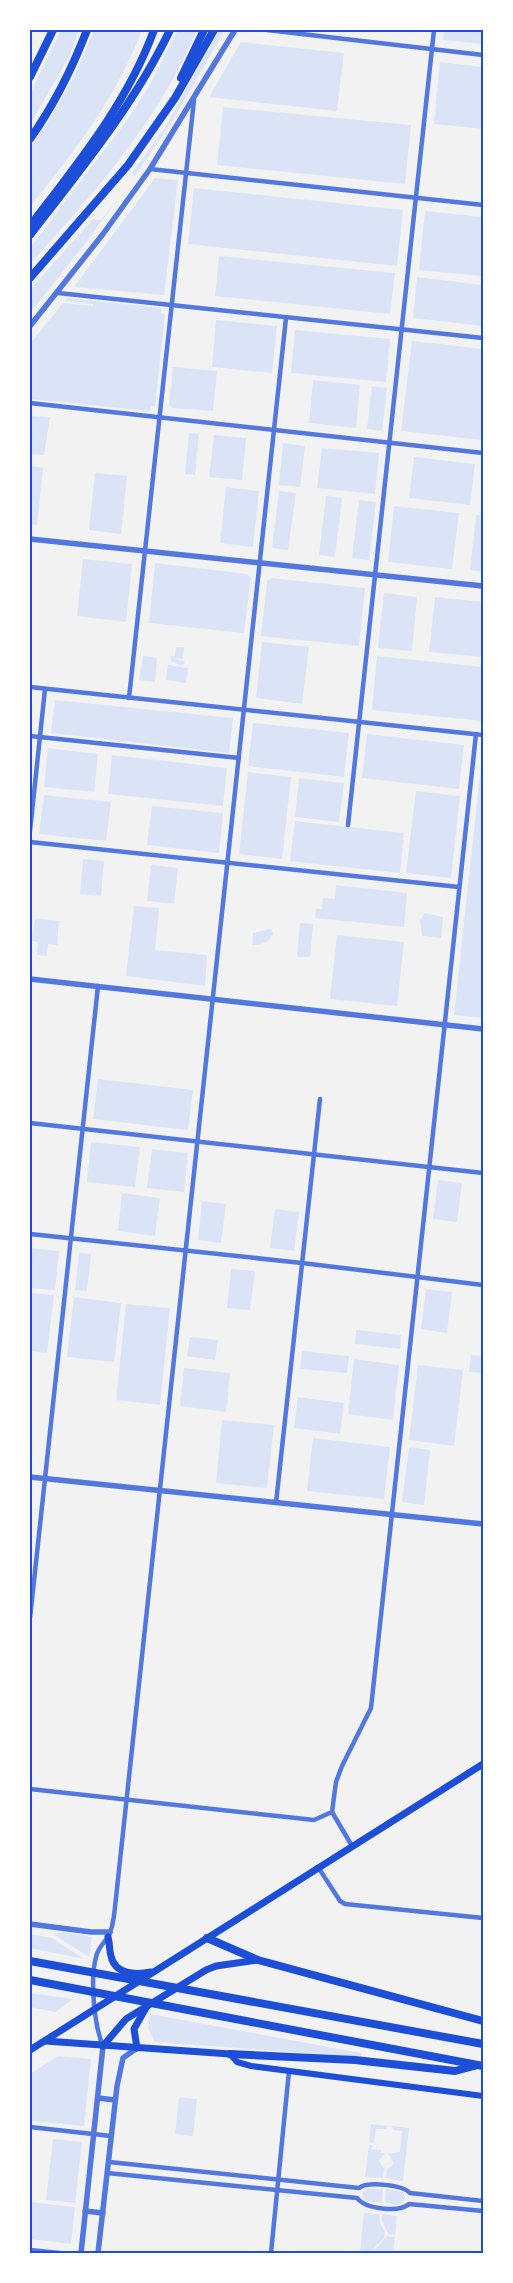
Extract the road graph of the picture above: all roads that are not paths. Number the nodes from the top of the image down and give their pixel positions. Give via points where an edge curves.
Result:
1 (52, 30) edge
2 (87, 30) edge
3 (154, 30) edge
4 (170, 30) edge
5 (204, 30) edge
6 (214, 30) edge
7 (234, 30) edge
8 (267, 30) edge
9 (434, 30) edge
10 (432, 49) junction
11 (483, 55) edge
12 (30, 77) edge
13 (194, 98) junction
14 (158, 122) junction
15 (30, 139) edge
16 (150, 169) junction
17 (186, 173) junction
18 (416, 198) junction
19 (483, 204) edge
20 (30, 226) edge
21 (30, 234) edge
22 (30, 278) edge
23 (58, 293) junction
24 (171, 306) junction
25 (286, 318) junction
26 (30, 326) edge
27 (402, 330) junction
28 (483, 338) edge
29 (30, 403) edge
30 (159, 417) junction
31 (274, 429) junction
32 (390, 443) junction
33 (483, 453) edge
34 (30, 539) edge
35 (145, 550) junction
36 (260, 562) junction
37 (375, 575) junction
38 (483, 586) edge
39 (30, 687) edge
40 (45, 689) junction
41 (129, 698) junction
42 (244, 710) junction
43 (360, 722) junction
44 (476, 734) junction
45 (483, 735) edge
46 (30, 736) edge
47 (40, 737) junction
48 (239, 758) junction
49 (348, 826) dead end
50 (30, 831) edge
51 (30, 842) edge
52 (227, 864) junction
53 (459, 886) junction
54 (30, 979) edge
55 (98, 986) junction
56 (212, 999) junction
57 (445, 1024) junction
58 (483, 1029) edge
59 (320, 1099) dead end
60 (30, 1124) edge
61 (82, 1129) junction
62 (198, 1142) junction
63 (314, 1153) junction
64 (429, 1168) junction
65 (483, 1173) edge
66 (30, 1234) edge
67 (71, 1239) junction
68 (186, 1251) junction
69 (302, 1263) junction
70 (417, 1277) junction
71 (483, 1285) edge
72 (30, 1477) edge
73 (45, 1478) junction
74 (160, 1491) junction
75 (276, 1503) junction
76 (392, 1515) junction
77 (483, 1524) edge
78 (30, 1618) edge
79 (483, 1764) edge
80 (30, 1789) edge
81 (127, 1800) junction
82 (332, 1812) junction
83 (352, 1846) junction
84 (318, 1868) junction
85 (483, 1918) edge
86 (30, 1924) edge
87 (109, 1934) junction
88 (208, 1938) junction
89 (258, 1960) junction
90 (30, 1961) edge
91 (154, 1972) junction
92 (30, 1980) edge
93 (97, 2007) junction
94 (146, 2009) junction
95 (483, 2021) edge
96 (44, 2041) junction
97 (483, 2044) edge
98 (103, 2046) junction
99 (137, 2048) junction
100 (30, 2050) edge
101 (230, 2054) junction
102 (480, 2065) edge
103 (288, 2072) junction
104 (483, 2096) edge
105 (98, 2098) junction
106 (115, 2100) junction
107 (30, 2127) edge
108 (93, 2134) junction
109 (111, 2136) junction
110 (109, 2162) junction
111 (107, 2173) junction
112 (277, 2180) junction
113 (359, 2188) junction
114 (276, 2190) junction
115 (410, 2193) junction
116 (357, 2198) junction
117 (483, 2201) edge
118 (409, 2204) junction
119 (85, 2211) junction
120 (103, 2212) junction
121 (483, 2212) edge
122 (30, 2250) edge
123 (60, 2253) edge
124 (81, 2253) edge
125 (98, 2253) edge
126 (271, 2253) edge

1 - 12 highway
2 - 15 highway via 74,64
3 - 20 highway via 135,75 111,116
4 - 21 highway via 116,122
5 - 14 highway
6 - 14 highway
7 - 13 street
8 - 10 street
9 - 10 street
10 - 11 street
10 - 18 street
13 - 16 street
13 - 17 street
14 - 22 highway via 123,172
16 - 17 street
16 - 23 street
17 - 18 street
17 - 24 street
18 - 19 street
18 - 27 street
23 - 24 street
23 - 26 street
24 - 25 street
24 - 30 street
25 - 27 street
25 - 31 street
27 - 28 street
27 - 32 street
29 - 30 street
30 - 31 street
30 - 35 street
31 - 32 street
31 - 36 street
32 - 33 street
32 - 37 street
34 - 35 street
35 - 36 street
35 - 41 street
36 - 37 street
36 - 42 street
37 - 38 street
37 - 43 street
39 - 40 street
40 - 41 street
40 - 47 street
41 - 42 street
42 - 43 street
42 - 48 street
43 - 44 street
43 - 49 street
44 - 45 street
44 - 53 street
46 - 47 street
47 - 48 street
47 - 50 street
48 - 52 street
51 - 52 street
52 - 53 street
52 - 56 street
53 - 57 street
54 - 55 street
55 - 56 street
55 - 61 street
56 - 57 street
56 - 62 street
57 - 58 street
57 - 64 street
59 - 63 street
60 - 61 street
61 - 62 street
61 - 67 street
62 - 63 street
62 - 68 street
63 - 64 street
63 - 69 street
64 - 65 street
64 - 70 street
66 - 67 street
67 - 68 street
67 - 73 street
68 - 69 street
68 - 74 street
69 - 70 street
69 - 75 street
70 - 71 street
70 - 76 street
72 - 73 street
73 - 74 street
73 - 78 street
74 - 75 street
74 - 81 street
75 - 76 street
76 - 77 street
76 - 82 street via 371,1708 336,1782
79 - 83 main road
80 - 81 street
81 - 82 street via 314,1820
81 - 87 street
82 - 83 street
83 - 84 main road
84 - 85 street via 345,1904
84 - 88 main road
86 - 87 street
87 - 91 main road via 113,1964 131,1973
87 - 93 street via 101,1943 95,1962
88 - 89 highway
88 - 91 main road
89 - 94 main road via 216,1966
89 - 95 highway
90 - 97 highway
91 - 93 main road
92 - 102 highway
93 - 96 main road
93 - 98 street
94 - 98 main road via 136,2012 119,2026
94 - 99 main road via 134,2029
96 - 98 main road
96 - 100 main road
98 - 99 main road
98 - 105 street
99 - 101 main road
99 - 106 street via 123,2058
101 - 102 highway via 355,2060 455,2071
101 - 103 main road via 237,2062
103 - 104 main road
103 - 112 street
105 - 106 street
105 - 108 street
106 - 109 street
107 - 108 street
108 - 109 street
108 - 119 street
109 - 110 street
110 - 111 street
110 - 112 street
111 - 114 street
111 - 120 street
112 - 113 street
112 - 114 street
113 - 115 street via 368,2184 402,2187
113 - 116 street
114 - 116 street
114 - 126 street
115 - 117 street
115 - 118 street
116 - 118 street via 365,2205 399,2210
118 - 121 street
119 - 120 street
119 - 124 street
120 - 125 street
122 - 123 street

